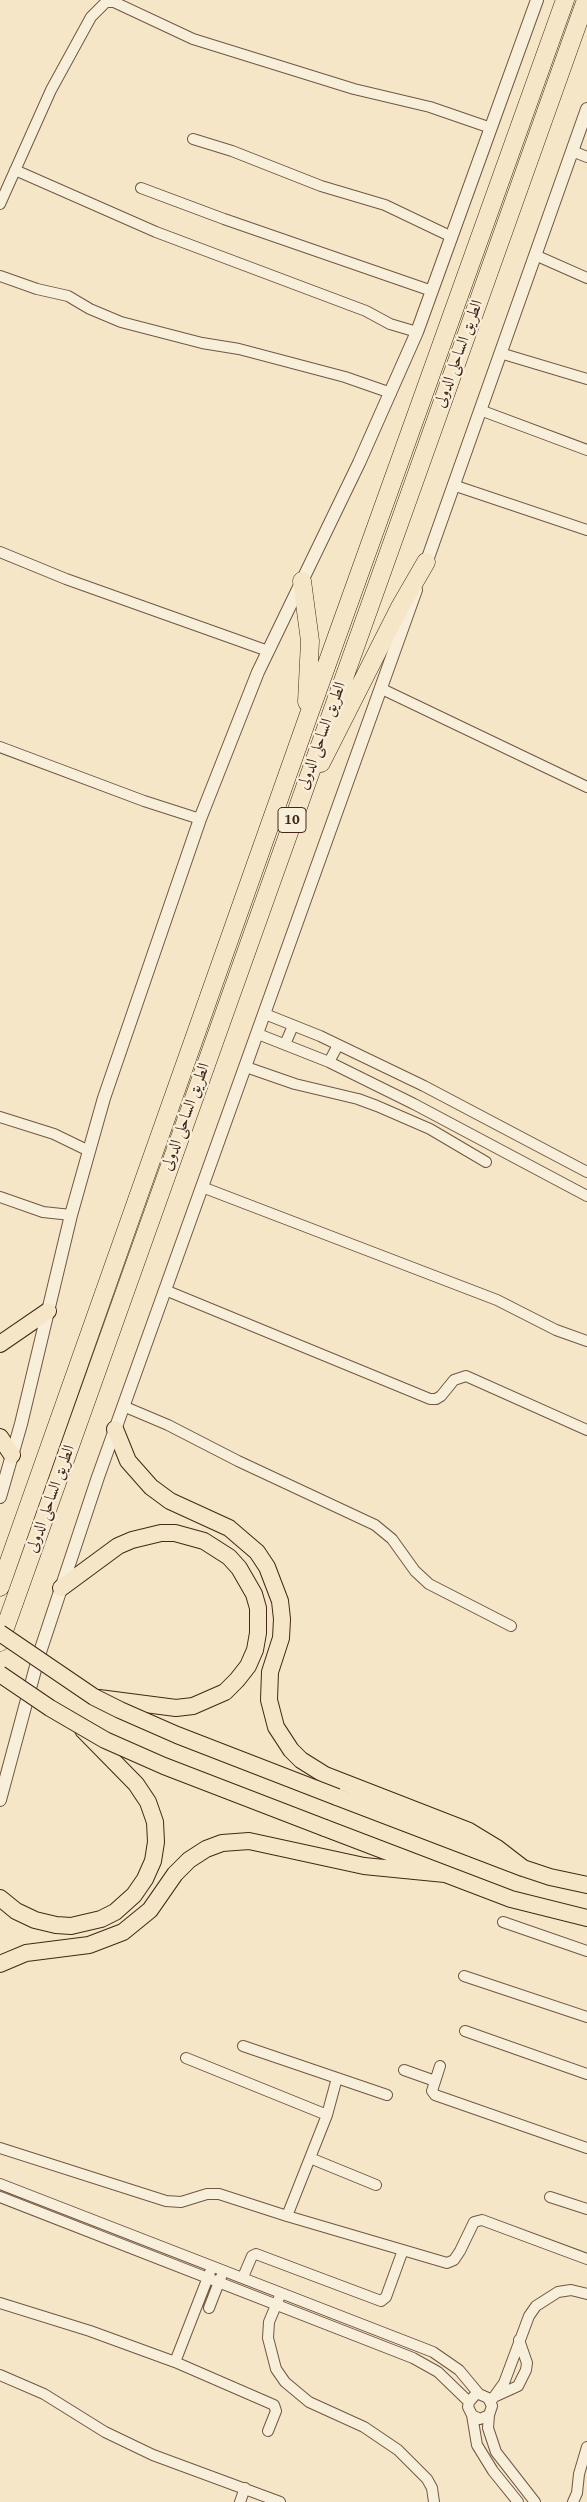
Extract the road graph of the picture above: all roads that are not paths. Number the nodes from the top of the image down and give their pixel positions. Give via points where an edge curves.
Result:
1 (537, 0) edge
2 (566, 0) edge
3 (586, 0) edge
4 (587, 109) edge
5 (491, 128) junction
6 (582, 137) edge
7 (193, 139) dead end
8 (572, 150) junction
9 (587, 157) edge
10 (14, 170) junction
11 (141, 188) dead end
12 (0, 204) edge
13 (452, 237) junction
14 (535, 255) junction
15 (0, 276) edge
16 (587, 278) edge
17 (432, 291) junction
18 (417, 332) junction
19 (500, 353) junction
20 (587, 379) edge
21 (390, 393) junction
22 (480, 410) junction
23 (587, 450) edge
24 (453, 485) junction
25 (587, 530) edge
26 (0, 552) edge
27 (426, 562) junction
28 (302, 581) junction
29 (268, 651) junction
30 (382, 688) junction
31 (308, 717) junction
32 (0, 747) edge
33 (587, 787) edge
34 (298, 802) junction
35 (200, 819) junction
36 (265, 1014) junction
37 (293, 1026) junction
38 (258, 1034) junction
39 (285, 1044) junction
40 (338, 1045) junction
41 (329, 1062) junction
42 (246, 1067) junction
43 (0, 1117) edge
44 (89, 1151) junction
45 (486, 1162) dead end
46 (587, 1172) edge
47 (202, 1187) junction
48 (0, 1196) edge
49 (587, 1196) edge
50 (70, 1215) junction
51 (165, 1290) junction
52 (48, 1311) junction
53 (587, 1341) edge
54 (0, 1344) edge
55 (123, 1406) junction
56 (115, 1429) junction
57 (587, 1430) edge
58 (0, 1437) edge
59 (12, 1455) junction
60 (0, 1497) edge
61 (0, 1587) edge
62 (61, 1588) junction
63 (510, 1626) dead end
64 (0, 1633) edge
65 (0, 1642) edge
66 (0, 1674) edge
67 (94, 1697) junction
68 (78, 1725) junction
69 (0, 1800) edge
70 (523, 1868) junction
71 (445, 1874) junction
72 (587, 1885) edge
73 (0, 1898) edge
74 (587, 1918) edge
75 (503, 1922) dead end
76 (587, 1951) edge
77 (0, 1964) edge
78 (464, 1976) dead end
79 (587, 2017) edge
80 (466, 2031) dead end
81 (243, 2046) dead end
82 (186, 2058) dead end
83 (440, 2066) dead end
84 (404, 2070) dead end
85 (587, 2074) edge
86 (337, 2078) junction
87 (434, 2081) junction
88 (387, 2096) dead end
89 (327, 2115) junction
90 (0, 2148) edge
91 (587, 2148) edge
92 (310, 2158) junction
93 (0, 2184) edge
94 (376, 2185) dead end
95 (0, 2197) edge
96 (550, 2197) dead end
97 (587, 2208) edge
98 (287, 2216) junction
99 (403, 2250) junction
100 (587, 2259) edge
101 (213, 2266) junction
102 (224, 2270) junction
103 (208, 2277) junction
104 (243, 2278) junction
105 (220, 2282) junction
106 (281, 2292) junction
107 (587, 2294) edge
108 (0, 2303) edge
109 (276, 2304) junction
110 (209, 2308) dead end
111 (329, 2311) junction
112 (324, 2323) junction
113 (375, 2329) junction
114 (519, 2340) junction
115 (370, 2341) junction
116 (418, 2346) junction
117 (414, 2358) junction
118 (175, 2362) junction
119 (0, 2375) edge
120 (480, 2394) junction
121 (493, 2399) junction
122 (468, 2402) junction
123 (472, 2415) junction
124 (489, 2415) junction
125 (268, 2431) dead end
126 (587, 2447) edge
127 (246, 2488) junction
128 (240, 2502) edge
129 (280, 2502) edge
130 (434, 2502) edge
131 (518, 2502) edge
132 (535, 2502) edge
133 (573, 2502) edge

1 - 5 street
2 - 31 highway, الطريق الساحلى الدولى / 10
3 - 34 highway, الطريق الساحلى الدولى / 10
4 - 6 street
5 - 10 street via 430,107 354,89 194,39 114,2 106,2 91,17 51,90
5 - 13 street
6 - 8 street
7 - 13 street via 321,186 385,205
8 - 9 street
8 - 14 street
10 - 12 street
10 - 18 street via 156,232
11 - 17 street
13 - 17 street
14 - 16 street
14 - 19 street
15 - 21 street via 68,296 121,322 202,343 239,348
17 - 18 street
18 - 21 street
19 - 20 street
19 - 22 street
21 - 28 street
22 - 23 street
22 - 24 street
24 - 25 street
24 - 27 street
26 - 29 street
27 - 30 street
27 - 34 highway via 400,607 342,726
28 - 29 street
28 - 31 highway via 310,641
29 - 35 street
30 - 33 street
30 - 36 street
31 - 61 highway, الطريق الساحلى الدولى / 10
32 - 35 street
34 - 65 highway, الطريق الساحلى الدولى / 10
35 - 44 street via 120,1046
36 - 37 street
36 - 38 street
37 - 39 street
37 - 40 street
38 - 39 street
38 - 42 street
39 - 41 street
40 - 41 street
40 - 46 street via 475,1112
41 - 49 street
42 - 45 street via 386,1110 430,1129
42 - 47 street
43 - 44 street via 54,1134
44 - 50 street
47 - 51 street
47 - 53 street via 497,1300 556,1330
48 - 50 street via 38,1210
50 - 52 street
51 - 55 street
51 - 57 street via 430,1399 436,1400 454,1380 466,1376
52 - 54 main road
52 - 59 street
55 - 56 street
55 - 63 street via 168,1424 238,1461 376,1525 392,1538 415,1571 429,1584
56 - 62 street
56 - 70 main road via 128,1461 151,1488 170,1501 229,1528 257,1552 267,1567 275,1583 282,1619 270,1672 269,1700 276,1727 291,1750 325,1775 469,1831
58 - 59 main road
59 - 60 street
62 - 67 main road via 112,1550 132,1540 160,1533 190,1536 217,1548 239,1568 254,1594 258,1608 254,1650 242,1673 224,1692 193,1706 176,1708
62 - 69 street via 39,1655
64 - 67 main road, bridge
66 - 68 main road, bridge
67 - 70 main road, bridge via 177,1735
68 - 71 main road, bridge via 164,1766
68 - 73 main road via 136,1784 152,1812 156,1832 153,1861 140,1888 127,1902 101,1919 71,1926 56,1925 16,1911
70 - 72 main road
71 - 74 main road via 511,1900
71 - 77 main road via 364,1866 248,1841 222,1843 189,1860 150,1910 123,1932 89,1945 26,1953
75 - 76 street
78 - 79 street
80 - 85 street
81 - 86 street
82 - 89 street
83 - 87 street
84 - 87 street
86 - 88 street
86 - 89 street
87 - 91 street via 432,2091 435,2095
89 - 92 street
90 - 98 street via 166,2201 181,2202 219,2194
92 - 94 street
92 - 98 street
93 - 101 street
95 - 103 street
96 - 97 street
98 - 99 street
99 - 100 street via 450,2263 460,2251 474,2222 482,2220
99 - 104 street via 386,2297 380,2301 256,2254 252,2256
101 - 102 street
101 - 103 street
102 - 104 street
102 - 105 street
103 - 105 street
103 - 118 street
104 - 106 street
105 - 109 street
105 - 110 street
106 - 109 street
106 - 111 street
107 - 114 street via 571,2290 546,2298 529,2316
108 - 118 street
109 - 112 street
109 - 130 street via 269,2322 268,2338 276,2369 285,2382 309,2402 364,2428 398,2450 427,2479
111 - 112 street
111 - 113 street
112 - 115 street
113 - 115 street
113 - 116 street
114 - 121 street via 504,2383
114 - 121 street via 528,2363 526,2370 518,2386
115 - 117 street
116 - 117 street
116 - 120 street via 453,2366
117 - 122 street via 438,2372
118 - 125 street via 274,2405 276,2411
119 - 127 street via 44,2394 105,2432 153,2455
120 - 121 street
120 - 122 street
121 - 124 street
122 - 123 street
123 - 124 street via 480,2419
123 - 131 street via 477,2445 484,2459
124 - 132 street via 490,2434 496,2452
126 - 133 street
127 - 128 street
127 - 129 street

